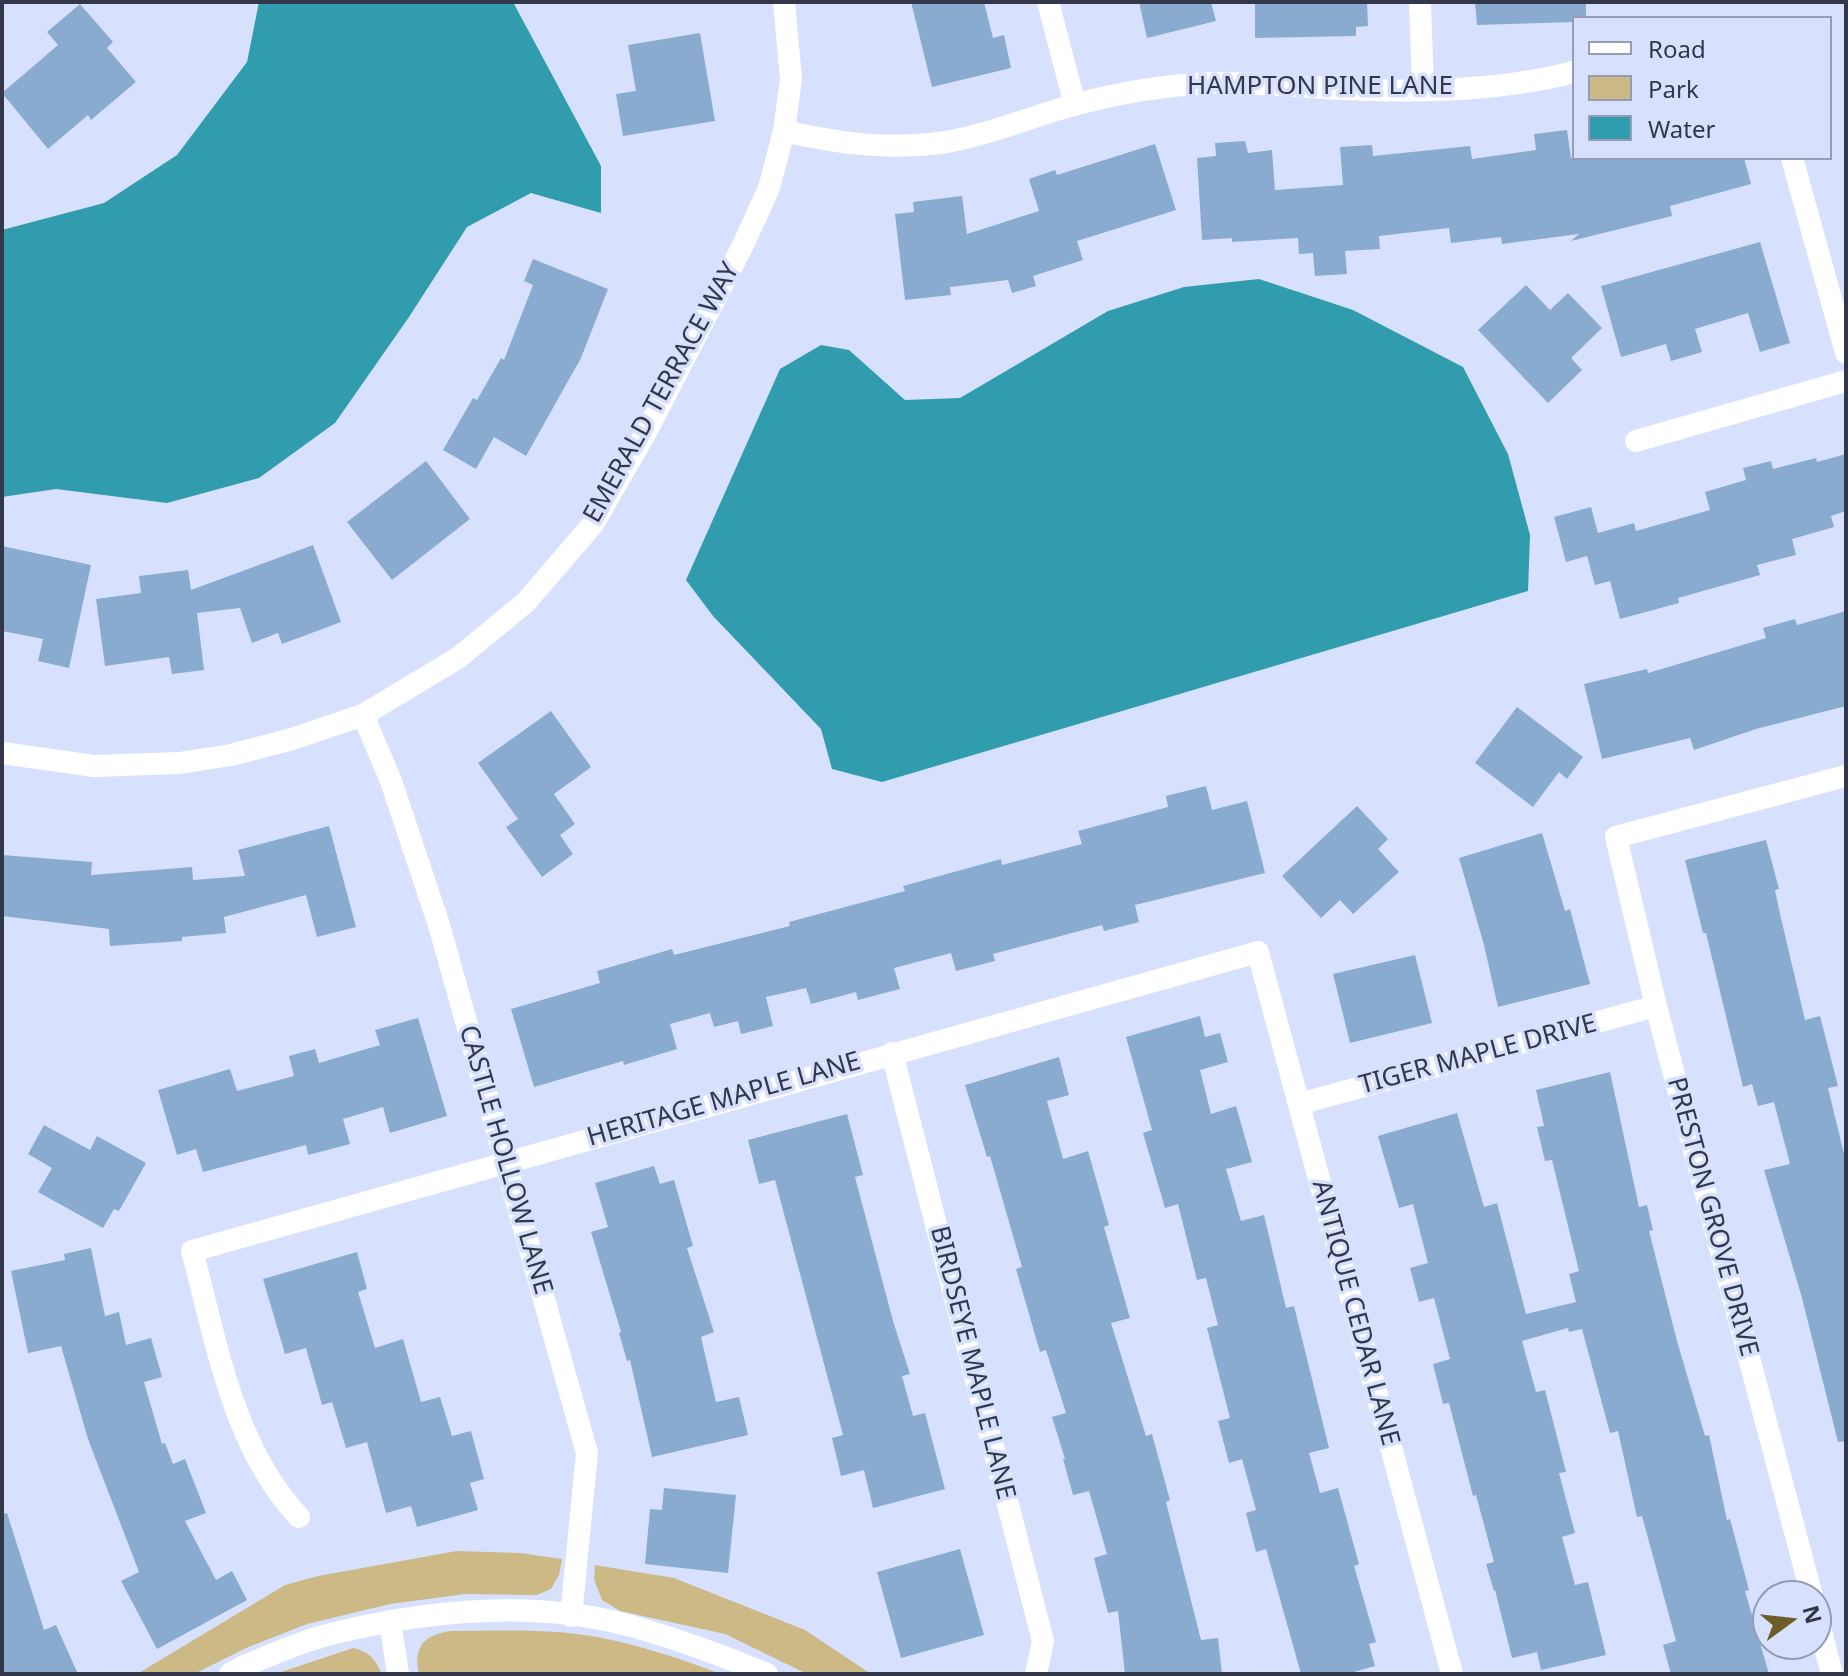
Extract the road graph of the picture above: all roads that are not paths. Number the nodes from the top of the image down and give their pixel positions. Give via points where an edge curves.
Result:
1 (784, 2) edge
2 (1048, 2) edge
3 (1420, 2) edge
4 (1572, 72) edge
5 (1423, 90) junction
6 (1075, 105) junction
7 (784, 131) junction
8 (1793, 160) edge
9 (1846, 353) edge
10 (1846, 381) edge
11 (1636, 441) dead end
12 (363, 715) junction
13 (2, 753) edge
14 (1846, 776) edge
15 (1258, 952) joint
16 (1656, 1006) junction
17 (892, 1053) junction
18 (1299, 1104) junction
19 (505, 1162) junction
20 (299, 1517) dead end
21 (1808, 1580) edge
22 (571, 1616) junction
23 (390, 1621) junction
24 (230, 1674) edge
25 (398, 1674) edge
26 (767, 1674) edge
27 (1036, 1674) edge
28 (1452, 1674) edge

1 - 7 street, EMERALD TERRACE WAY via 791,79
2 - 6 street
3 - 5 street
4 - 5 street, HAMPTON PINE LANE via 1496,86
5 - 6 street, HAMPTON PINE LANE via 1211,83
6 - 7 street, HAMPTON PINE LANE via 941,143 884,146
7 - 12 street, EMERALD TERRACE WAY via 769,188 743,245 593,524 526,602 458,658
8 - 9 street
10 - 11 street
12 - 13 street, EMERALD TERRACE WAY via 262,747 179,763 94,766
12 - 19 street, CASTLE HOLLOW LANE via 435,911
14 - 16 street, PRESTON GROVE DRIVE via 1616,837
15 - 17 street, HERITAGE MAPLE LANE
15 - 18 street, ANTIQUE CEDAR LANE
16 - 18 street, TIGER MAPLE DRIVE
16 - 21 street, PRESTON GROVE DRIVE
17 - 19 street, HERITAGE MAPLE LANE
17 - 27 street, BIRDSEYE MAPLE LANE via 1043,1641
18 - 28 street, ANTIQUE CEDAR LANE
19 - 20 street, HERITAGE MAPLE LANE via 192,1251 252,1452 276,1493
19 - 22 street, CASTLE HOLLOW LANE via 587,1453
22 - 23 street via 515,1610
22 - 26 street via 632,1626
23 - 24 street via 324,1636
23 - 25 street

